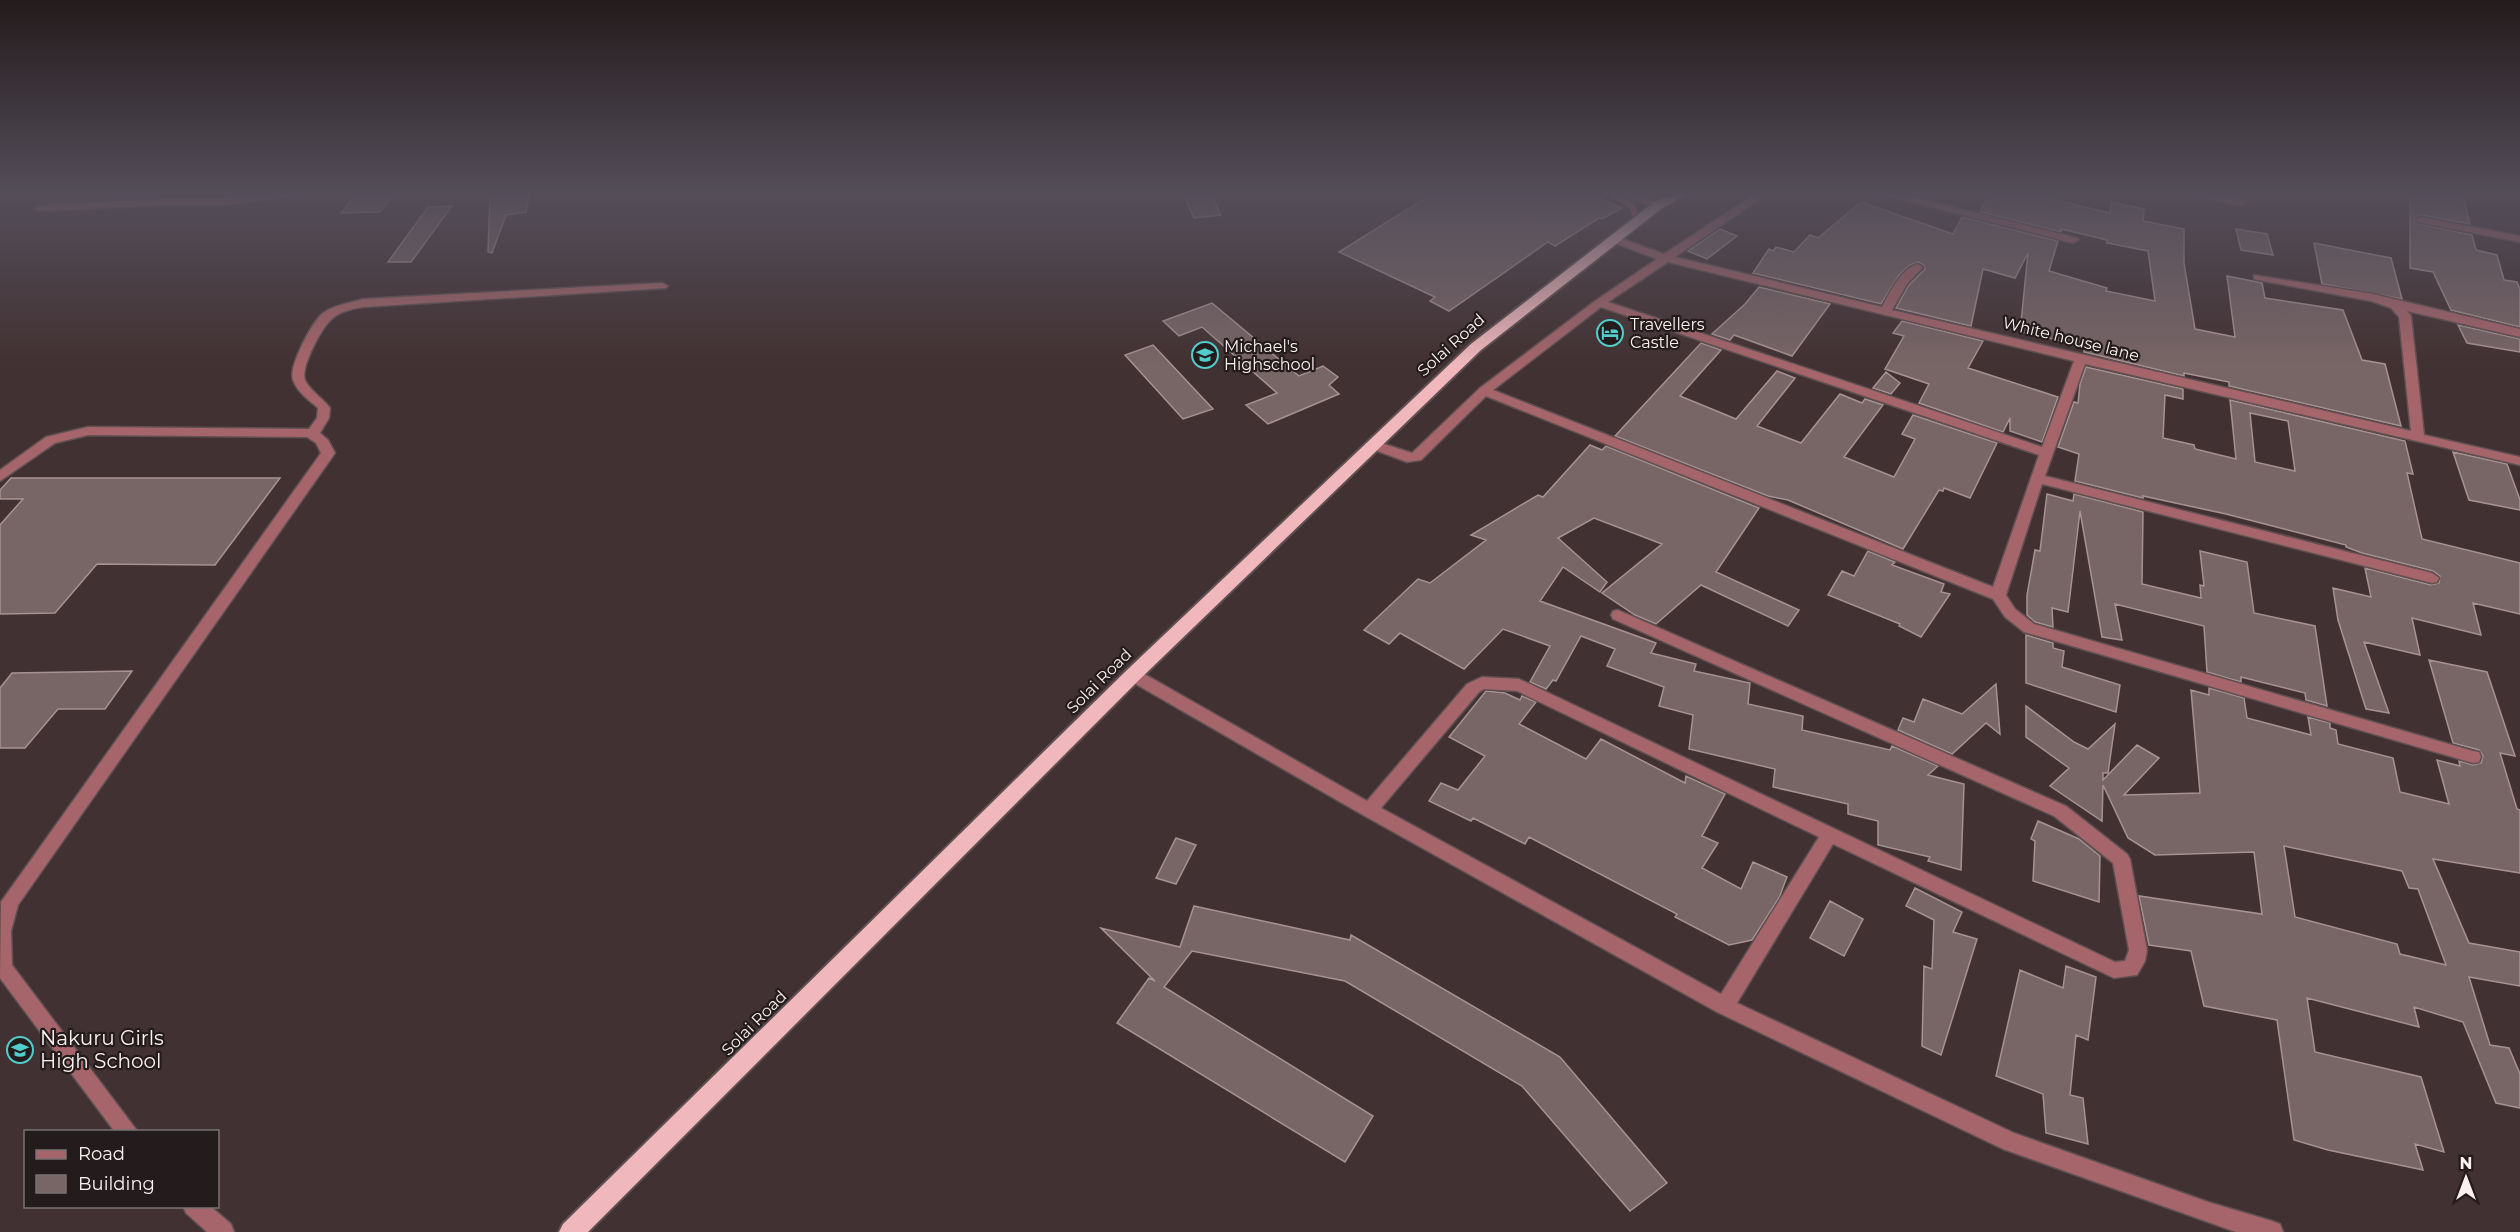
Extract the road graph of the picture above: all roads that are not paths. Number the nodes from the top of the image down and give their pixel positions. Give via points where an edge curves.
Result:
1 (1604, 249) edge
2 (1641, 249) edge
3 (1677, 249) edge
4 (1664, 258) junction
5 (1917, 267) dead end
6 (2258, 276) dead end
7 (662, 286) dead end
8 (1599, 303) junction
9 (2395, 305) junction
10 (1886, 310) junction
11 (2520, 333) edge
12 (2081, 359) junction
13 (1484, 391) junction
14 (313, 434) junction
15 (2418, 438) junction
16 (1372, 444) junction
17 (2046, 453) junction
18 (2520, 461) edge
19 (0, 477) edge
20 (2037, 478) junction
21 (2432, 578) dead end
22 (1998, 595) junction
23 (1618, 615) dead end
24 (1133, 675) junction
25 (2473, 757) dead end
26 (1369, 810) junction
27 (1830, 834) junction
28 (1, 950) edge
29 (1724, 1006) junction
30 (127, 1130) edge
31 (195, 1208) edge
32 (223, 1232) edge
33 (571, 1232) edge
34 (2272, 1232) edge

1 - 16 highway, Solai Road via 1476,347
2 - 4 street, White house lane
3 - 4 street
4 - 8 street
4 - 10 street, White house lane
5 - 10 street via 1902,282
6 - 9 street
7 - 14 street via 363,303 339,308 317,325 298,375 303,388 324,408
8 - 13 street
8 - 17 street
9 - 11 street
9 - 15 street via 2405,316
10 - 12 street, White house lane
12 - 15 street, White house lane
12 - 17 street
13 - 16 street via 1416,457 1407,458
13 - 22 street
14 - 19 street via 88,431 51,440
14 - 28 street via 328,453 10,902
15 - 18 street, White house lane
16 - 24 highway, Solai Road
17 - 20 street
20 - 21 street
20 - 22 street
22 - 25 street via 2010,613 2029,628
23 - 27 street via 2060,811 2121,859 2138,950 2136,961 2130,969 2114,970
24 - 26 street
24 - 33 highway, Solai Road
26 - 27 street via 1473,688 1497,682 1519,685
26 - 29 street
27 - 29 street
28 - 30 street via 3,967
29 - 34 street via 2010,1142 2208,1214
31 - 32 street

